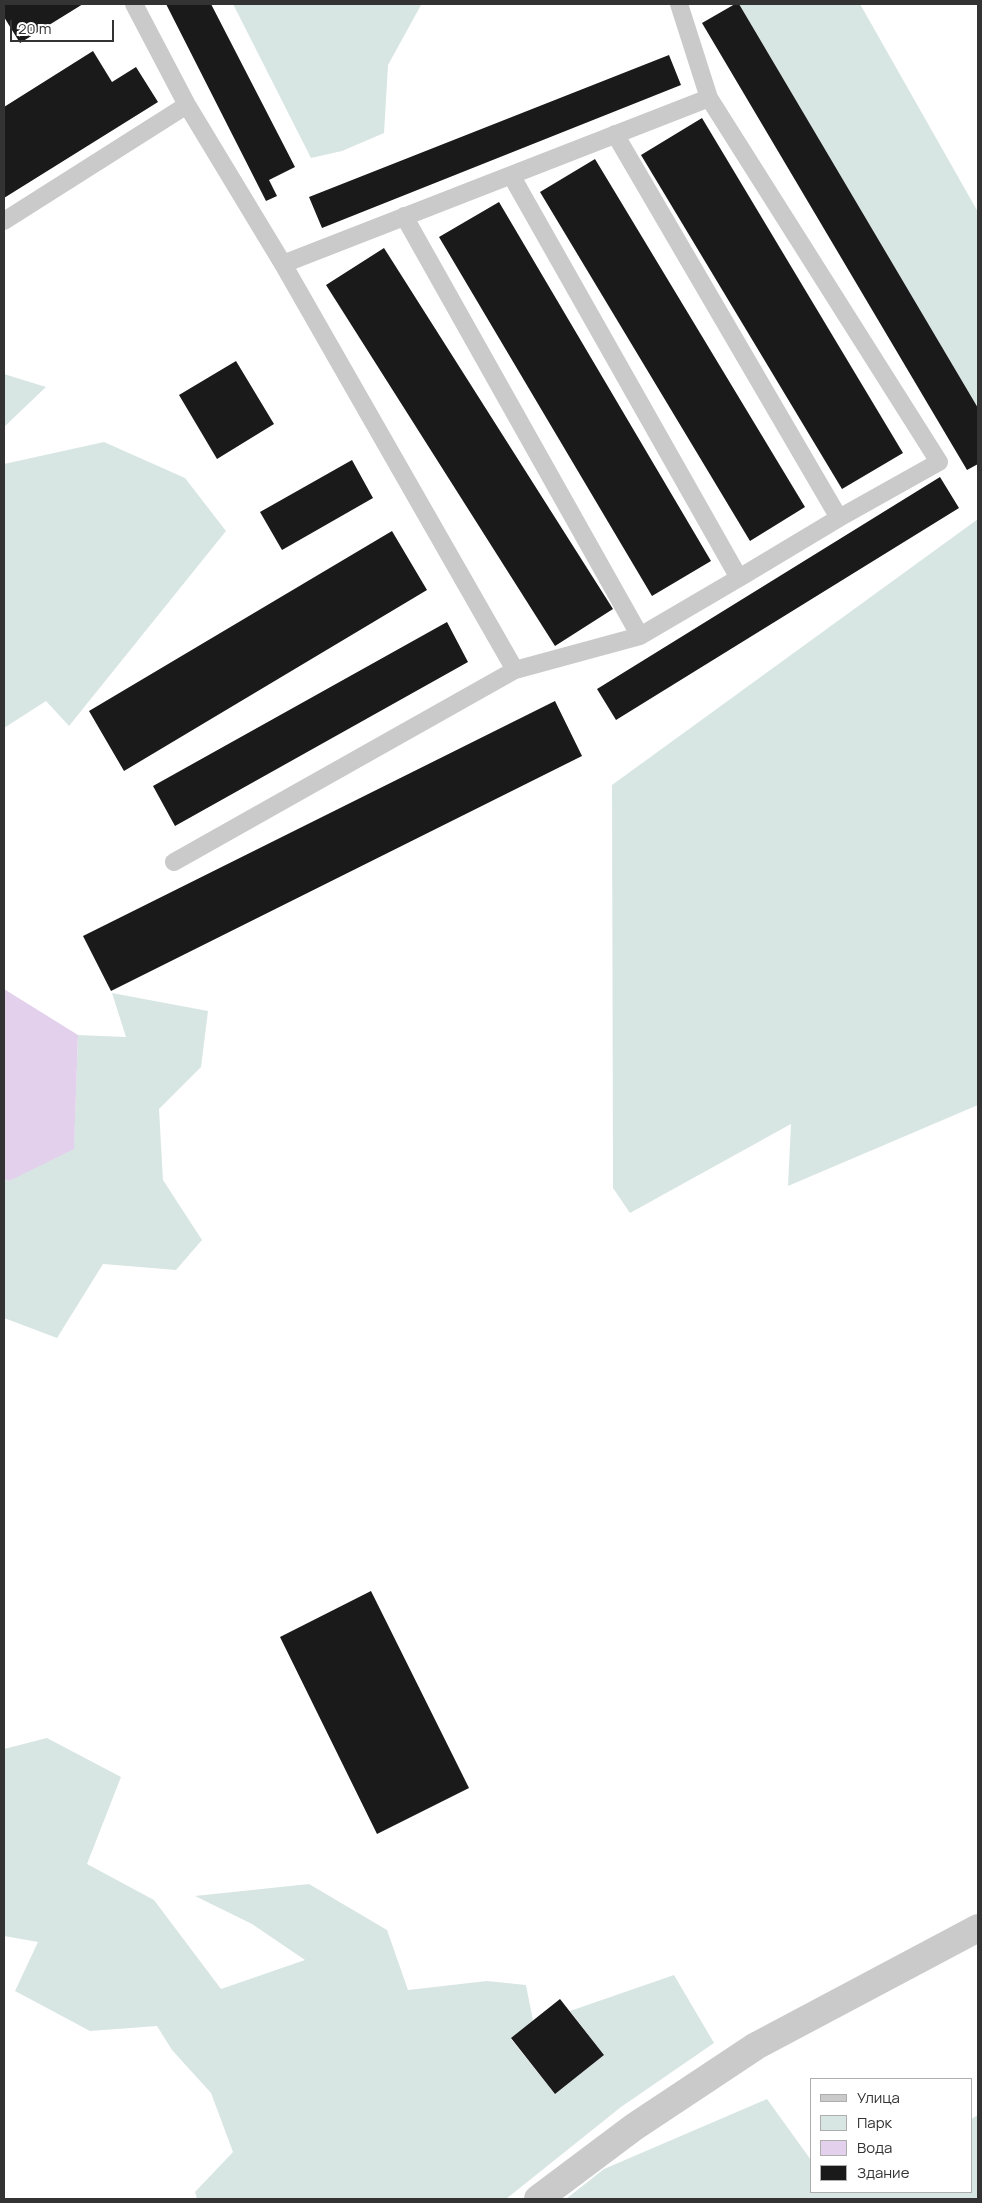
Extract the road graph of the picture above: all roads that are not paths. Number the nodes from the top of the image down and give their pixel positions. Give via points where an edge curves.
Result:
1 (134, 4) edge
2 (679, 4) edge
3 (709, 98) junction
4 (187, 105) junction
5 (615, 134) junction
6 (511, 175) junction
7 (404, 216) junction
8 (4, 221) edge
9 (283, 264) junction
10 (839, 518) junction
11 (739, 578) junction
12 (640, 636) junction
13 (515, 670) junction
14 (174, 862) dead end
15 (978, 1928) edge
16 (538, 2199) edge

1 - 4 lane
2 - 3 lane
3 - 5 lane
3 - 10 lane via 939,462
4 - 8 lane
4 - 9 lane
5 - 6 lane
5 - 10 lane
6 - 7 lane
6 - 11 lane
7 - 9 lane
7 - 12 lane
9 - 13 lane
10 - 11 lane
11 - 12 lane
12 - 13 lane
13 - 14 lane
15 - 16 street via 756,2046 634,2128

